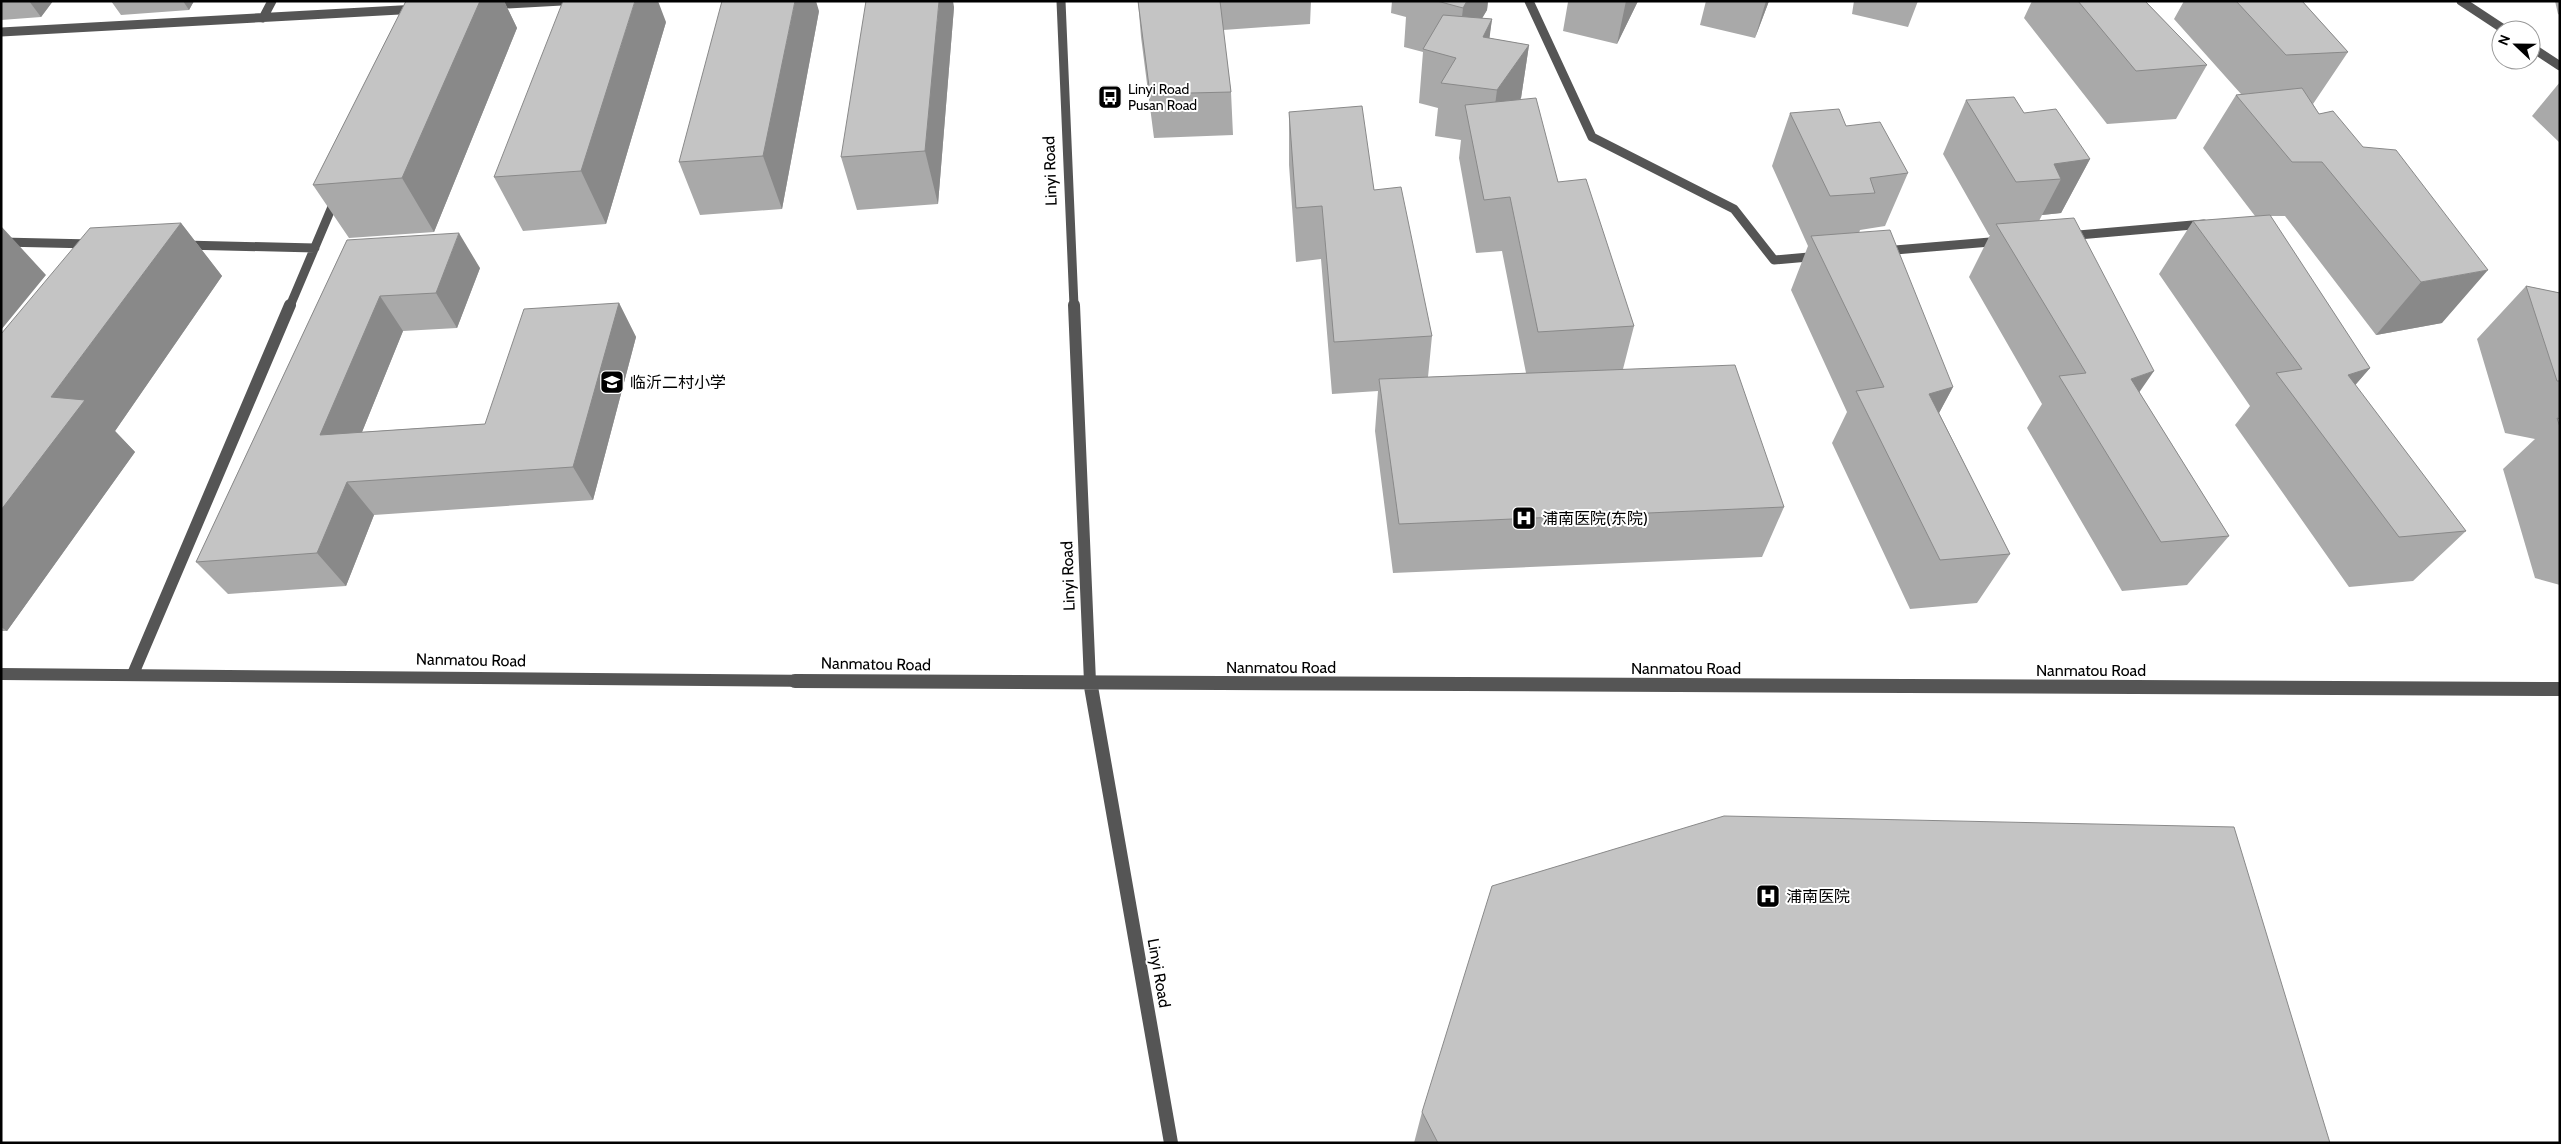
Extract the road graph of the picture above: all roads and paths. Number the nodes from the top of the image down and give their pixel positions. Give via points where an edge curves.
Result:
1 (272, 1) edge
2 (562, 1) edge
3 (1061, 1) edge
4 (1529, 1) edge
5 (2461, 1) edge
6 (475, 6) edge
7 (419, 12) edge
8 (263, 18) junction
9 (2491, 21) edge
10 (1, 32) edge
11 (2541, 54) edge
12 (2560, 66) edge
13 (343, 183) edge
14 (2204, 224) edge
15 (2058, 236) edge
16 (2009, 241) edge
17 (1, 242) edge
18 (109, 244) edge
19 (168, 245) dead end
20 (315, 248) junction
21 (1872, 252) edge
22 (1833, 255) edge
23 (1, 674) edge
24 (133, 674) junction
25 (1090, 683) junction
26 (2560, 689) edge
27 (1171, 1143) edge

1 - 8 street
2 - 6 street
3 - 25 street, Linyi Road
4 - 22 street via 1592,137 1734,209 1774,260
5 - 9 street
7 - 8 street
8 - 10 street
11 - 12 street
13 - 20 street
14 - 15 street
16 - 21 street
17 - 18 street
19 - 20 street
20 - 24 street
23 - 24 street, Nanmatou Road
24 - 25 street, Nanmatou Road
25 - 26 street, Nanmatou Road
25 - 27 street, Linyi Road

